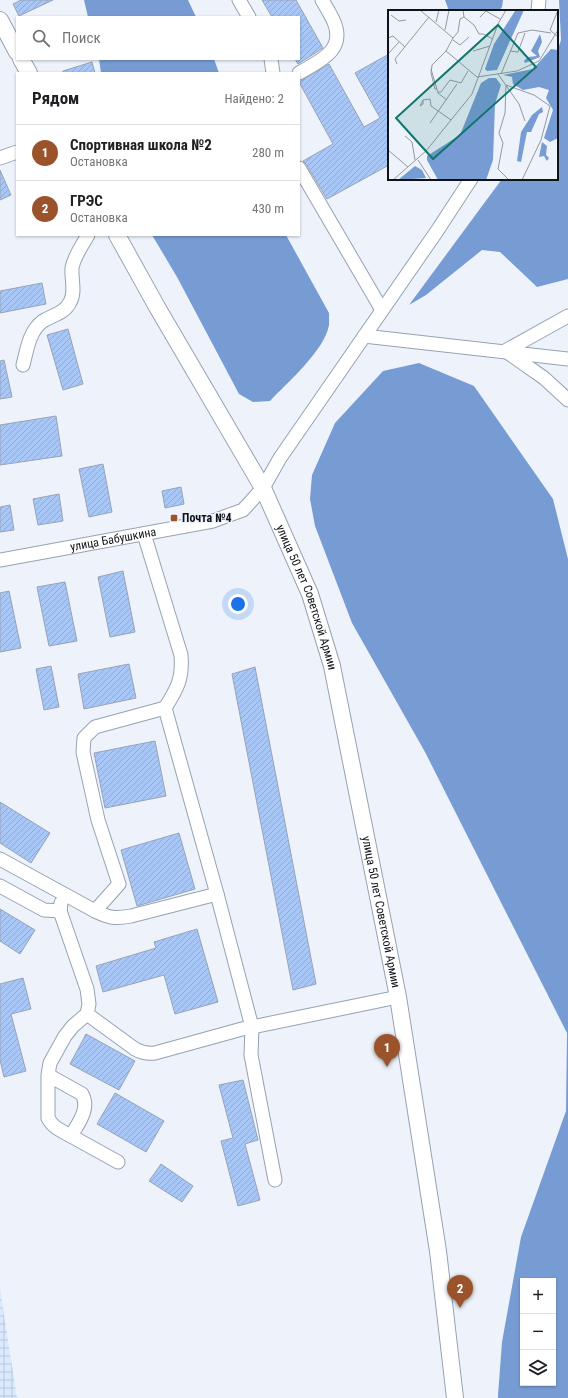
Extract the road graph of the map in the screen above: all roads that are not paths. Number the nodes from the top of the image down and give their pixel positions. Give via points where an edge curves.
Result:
1 (239, 0) edge
2 (322, 0) edge
3 (539, 0) edge
4 (538, 10) edge
5 (248, 16) edge
6 (0, 20) edge
7 (16, 50) edge
8 (22, 60) edge
9 (271, 60) edge
10 (28, 72) edge
11 (273, 72) edge
12 (300, 72) edge
13 (16, 152) edge
14 (0, 158) edge
15 (300, 170) edge
16 (470, 180) edge
17 (87, 236) edge
18 (118, 236) edge
19 (382, 310) junction
20 (568, 316) edge
21 (364, 336) junction
22 (505, 351) junction
23 (568, 359) edge
24 (23, 365) dead end
25 (568, 400) edge
26 (263, 488) junction
27 (144, 534) junction
28 (0, 560) edge
29 (165, 708) junction
30 (0, 859) edge
31 (0, 886) edge
32 (65, 894) junction
33 (217, 894) junction
34 (60, 911) junction
35 (95, 911) junction
36 (398, 997) junction
37 (87, 1014) junction
38 (252, 1027) junction
39 (48, 1075) junction
40 (72, 1136) junction
41 (118, 1162) dead end
42 (275, 1180) dead end
43 (455, 1398) edge

1 - 5 street
2 - 12 street via 334,22 338,35 337,42 334,49 325,57
3 - 4 street
6 - 7 main road
8 - 10 main road
9 - 11 street
13 - 14 street
15 - 19 street
16 - 19 street, улица Бабушкина
17 - 24 street via 74,260 71,301 61,312 42,322 35,329 30,337
18 - 26 main road, улица 50 лет Советской Армии
19 - 21 street, улица Бабушкина
20 - 22 street
21 - 22 street
21 - 26 street, улица Бабушкина via 280,458
22 - 23 street
22 - 25 street via 544,378
26 - 27 street, улица Бабушкина via 243,510 233,514 213,521
26 - 36 main road, улица 50 лет Советской Армии via 310,594 332,666
27 - 28 street, улица Бабушкина
27 - 29 street via 181,655 181,678
29 - 33 street
29 - 35 street via 95,727 84,738 83,752 98,820 119,884
30 - 32 street
31 - 34 street via 44,910
32 - 34 street
32 - 35 street
33 - 35 street via 117,918
33 - 38 street
34 - 37 street via 87,990
36 - 38 street, улица 50 лет Советской Армии
36 - 43 main road, улица 50 лет Советской Армии via 438,1251
37 - 38 street, улица 50 лет Советской Армии via 141,1053 149,1054
37 - 39 street via 65,1036 50,1063
38 - 42 street via 251,1055
39 - 40 street via 48,1118 55,1128
39 - 40 street via 82,1094 85,1099 84,1113
40 - 41 street

